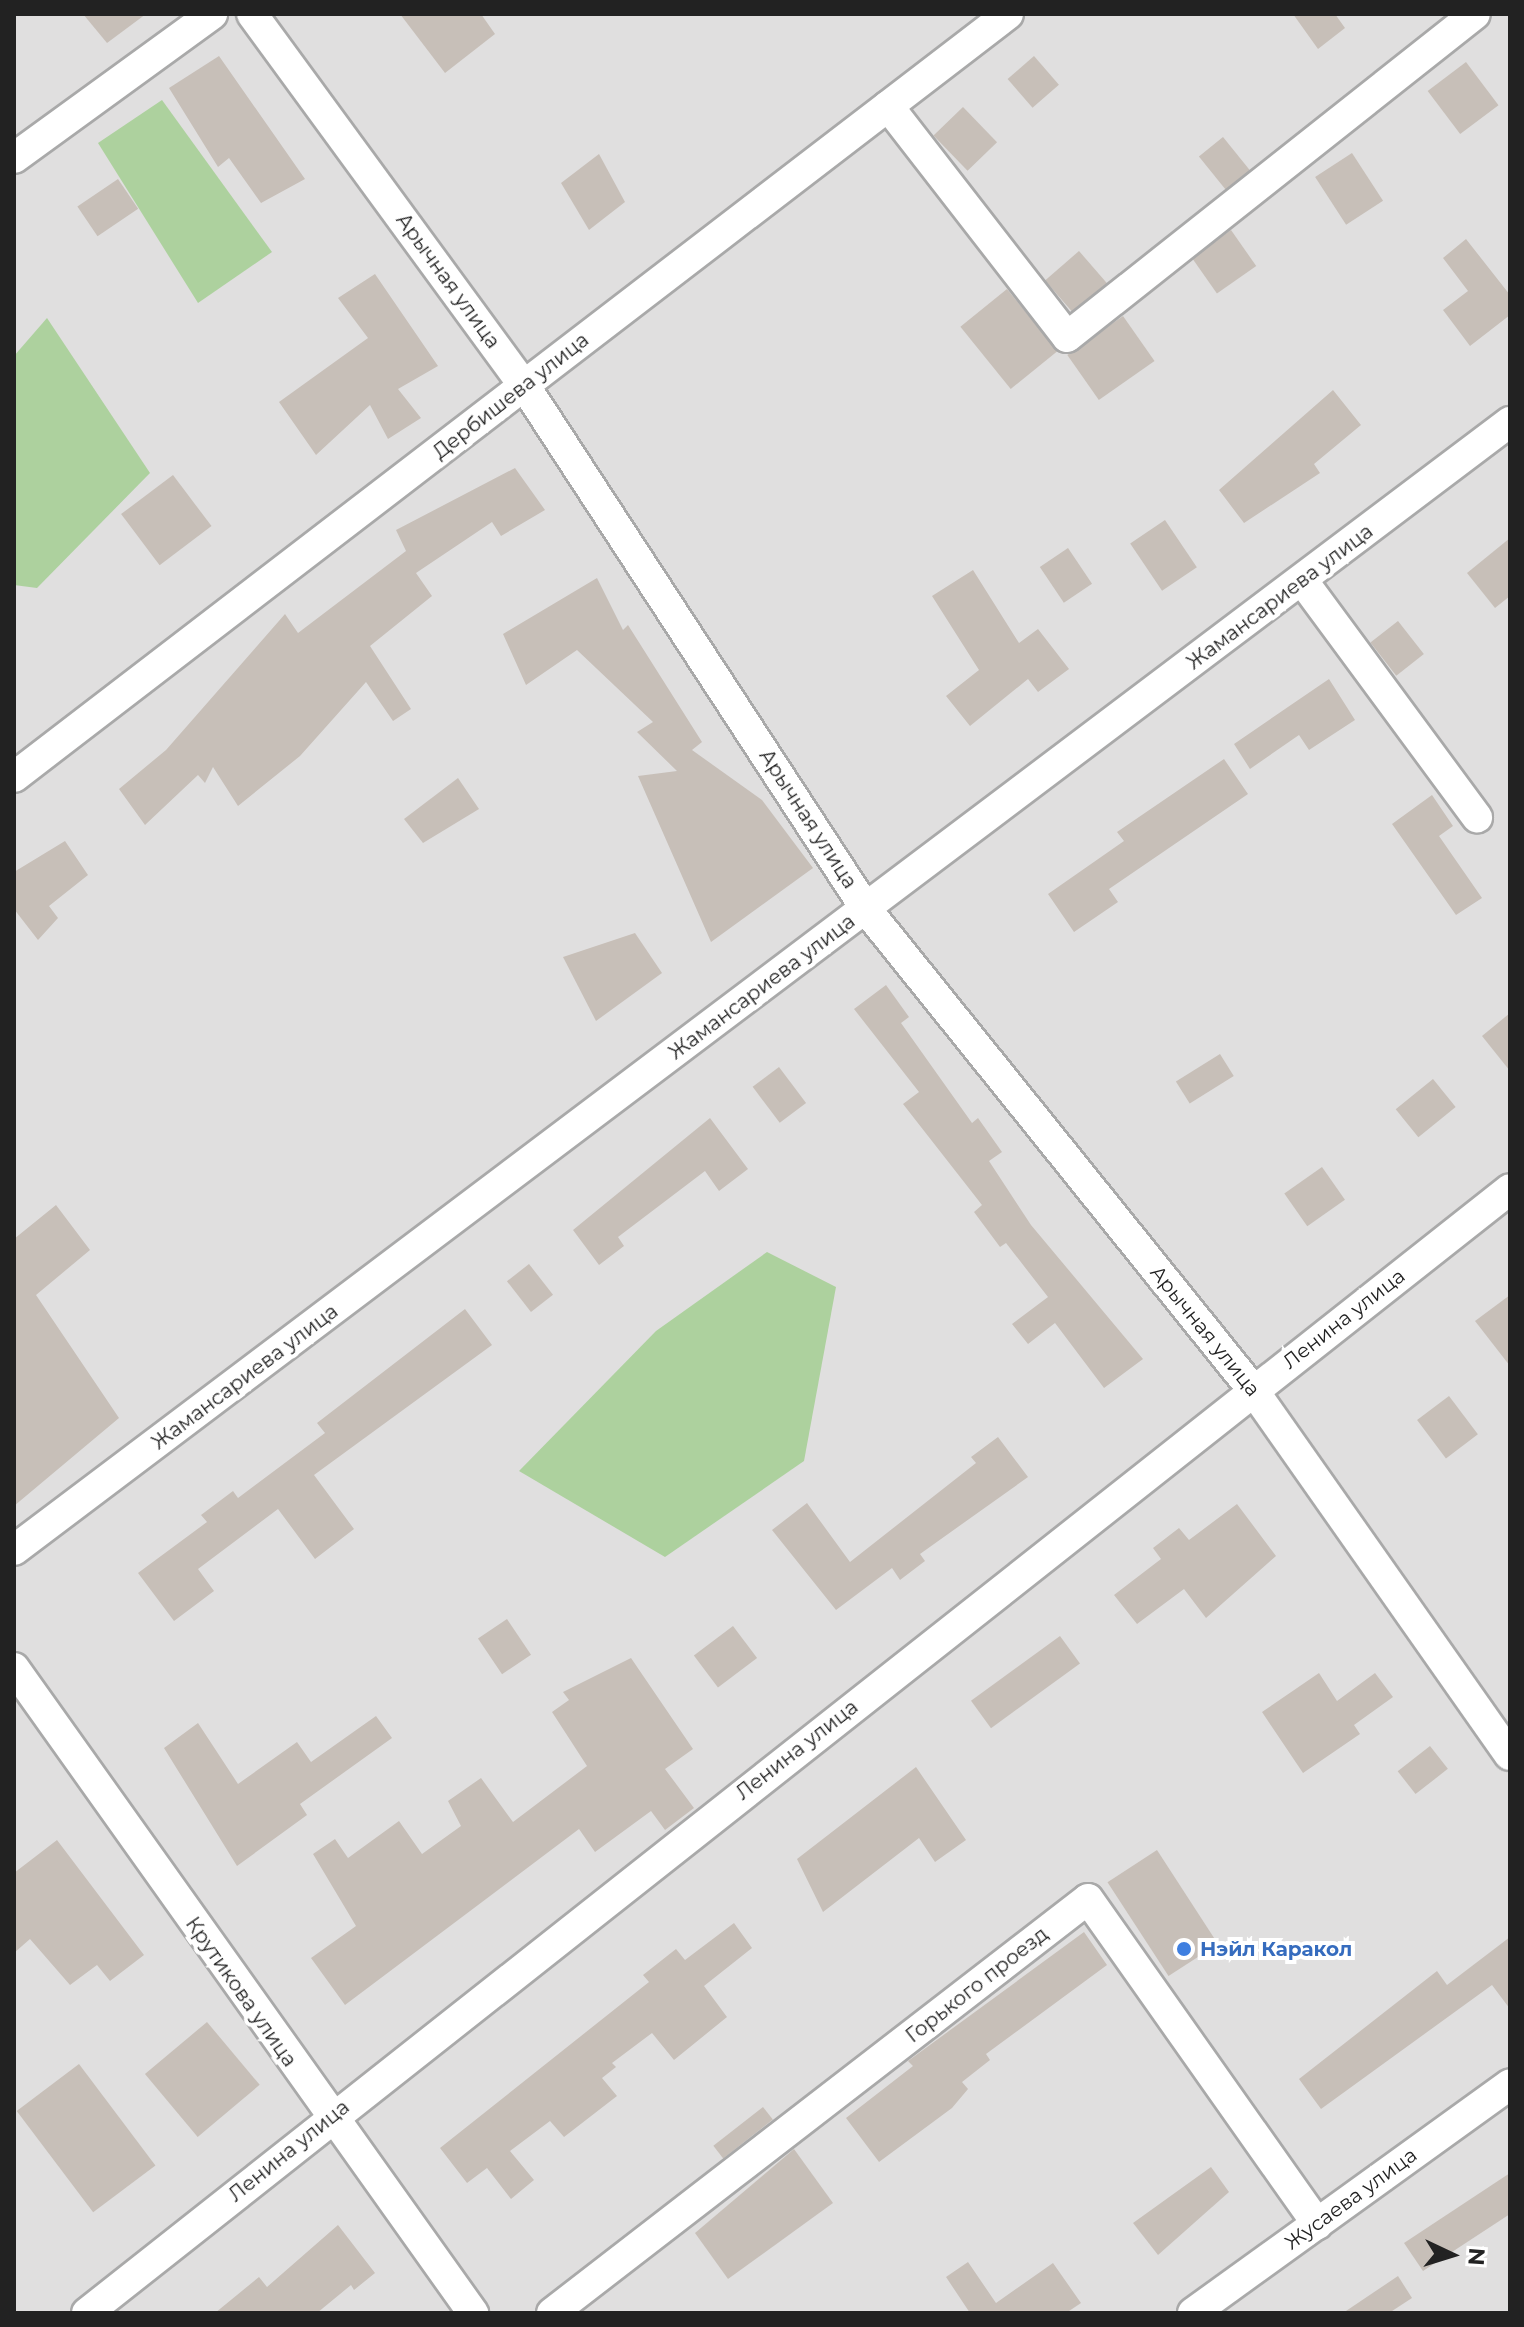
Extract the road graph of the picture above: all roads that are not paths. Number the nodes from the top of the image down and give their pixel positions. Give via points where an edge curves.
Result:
1 (212, 14) edge
2 (252, 14) edge
3 (1008, 14) edge
4 (1475, 14) edge
5 (888, 106) junction
6 (14, 158) edge
7 (524, 385) junction
8 (1510, 422) edge
9 (1302, 580) junction
10 (14, 777) edge
11 (1477, 817) dead end
12 (866, 909) junction
13 (1510, 1189) edge
14 (1253, 1390) junction
15 (14, 1550) edge
16 (14, 1668) edge
17 (1510, 1755) edge
18 (1510, 2084) edge
19 (330, 2119) junction
20 (1317, 2224) junction
21 (87, 2313) edge
22 (473, 2313) edge
23 (552, 2313) edge
24 (1193, 2313) edge

1 - 6 street
2 - 7 street, Арычная улица
3 - 5 street, Дербишева улица
4 - 5 street via 1067,337
5 - 7 street, Дербишева улица
7 - 10 street, Дербишева улица
7 - 12 street, Арычная улица
8 - 9 street, Жамансариева улица
9 - 11 street
9 - 12 street, Жамансариева улица
12 - 14 street, Арычная улица
12 - 15 street, Жамансариева улица
13 - 14 street, Ленина улица
14 - 17 street, Арычная улица
14 - 19 street, Ленина улица
16 - 19 street, Крутикова улица
18 - 20 street, Жусаева улица
19 - 21 street, Ленина улица
19 - 22 street, Крутикова улица
20 - 23 street, Горького проезд via 1088,1899
20 - 24 street, Жусаева улица

